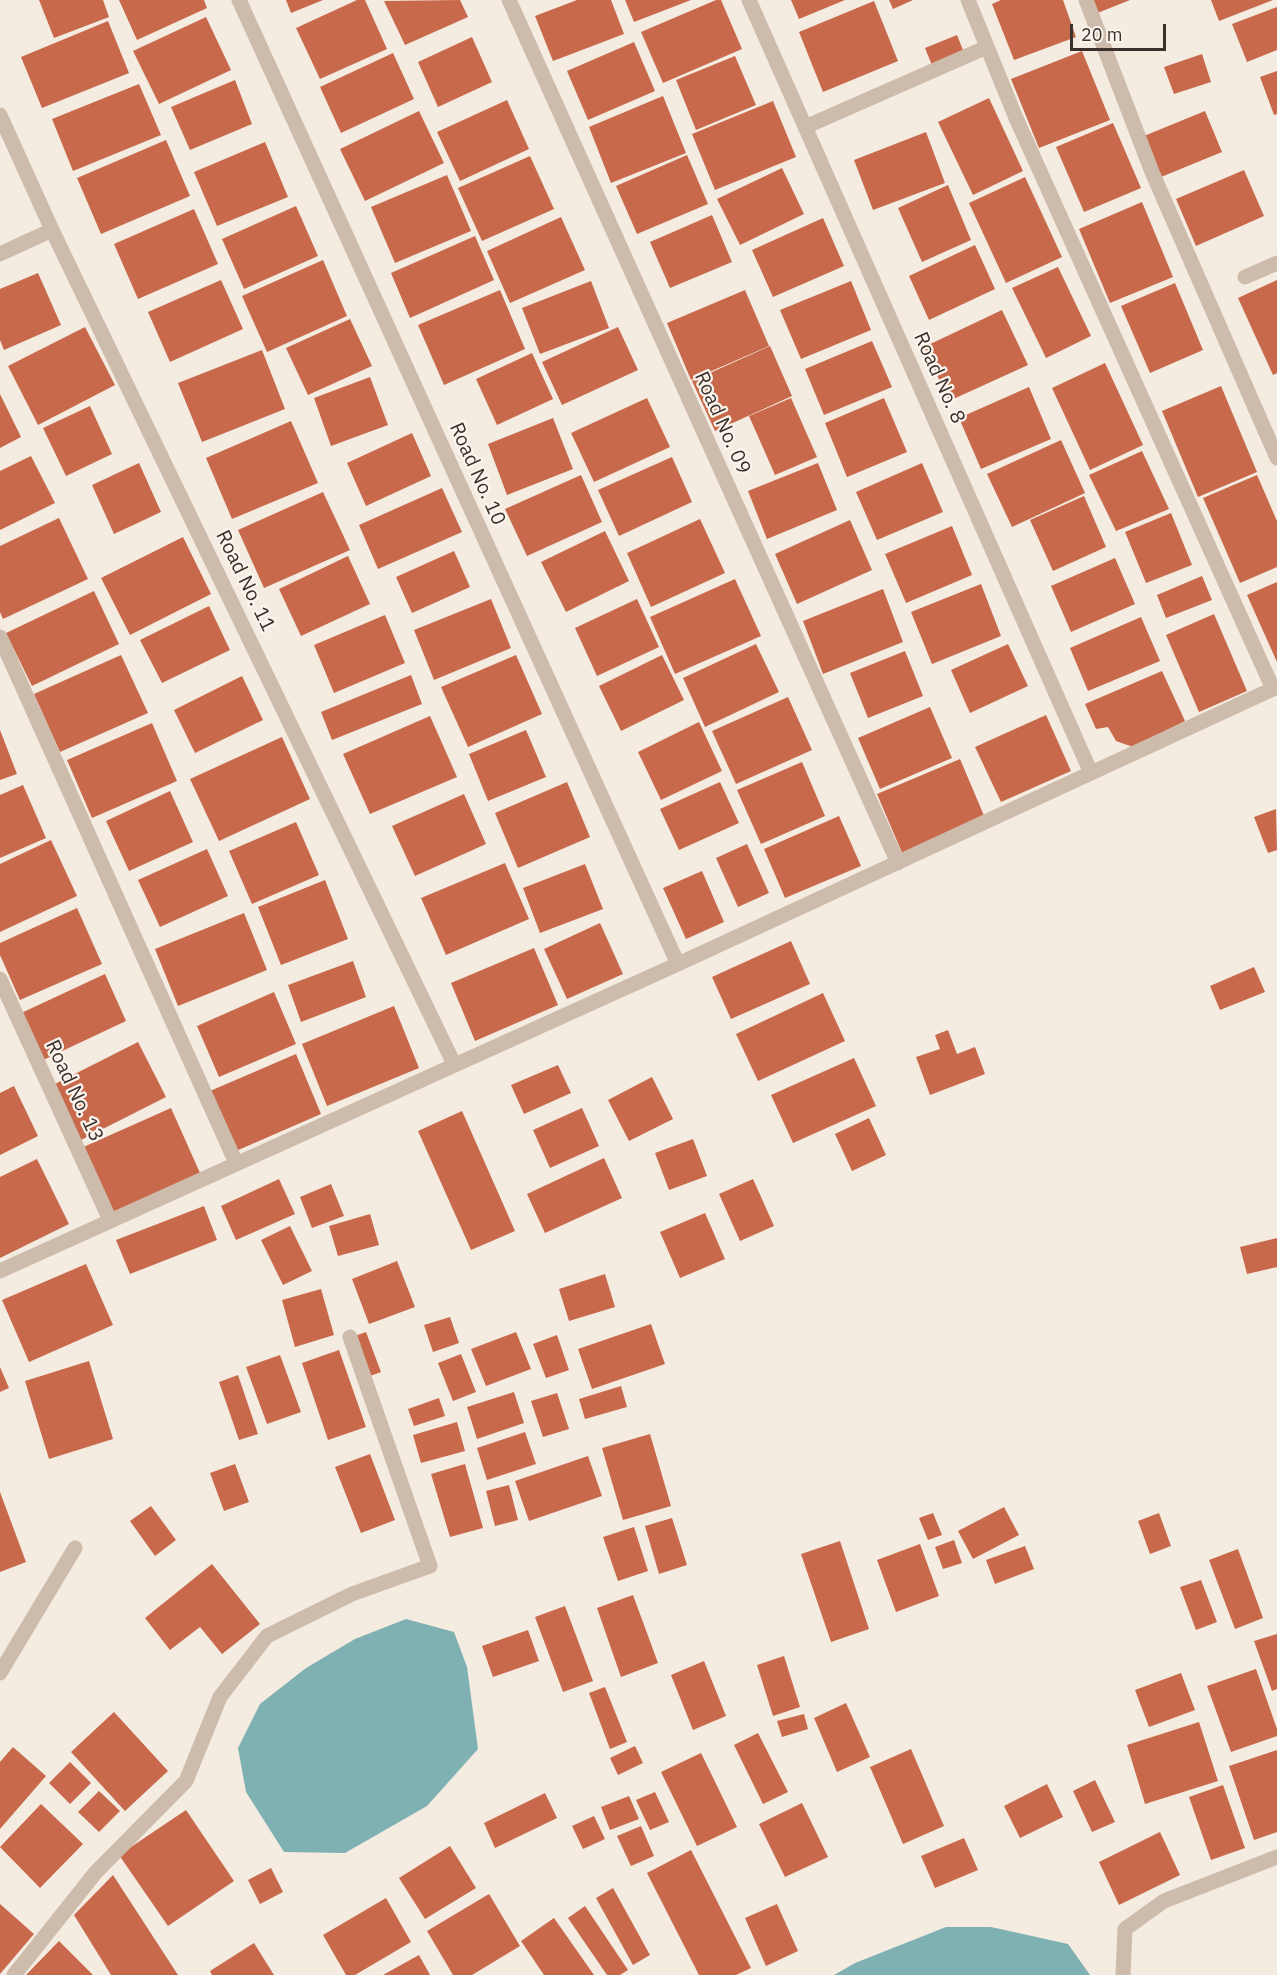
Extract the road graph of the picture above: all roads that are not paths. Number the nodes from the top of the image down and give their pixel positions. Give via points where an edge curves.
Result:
1 (239, 0) edge
2 (509, 0) edge
3 (749, 0) edge
4 (968, 0) edge
5 (1086, 0) edge
6 (987, 47) junction
7 (0, 115) edge
8 (805, 127) junction
9 (52, 230) junction
10 (0, 254) edge
11 (1277, 263) edge
12 (1245, 277) dead end
13 (1277, 458) edge
14 (0, 637) edge
15 (1275, 688) edge
16 (1091, 773) junction
17 (898, 863) junction
18 (678, 964) junction
19 (0, 980) edge
20 (454, 1064) junction
21 (236, 1163) junction
22 (110, 1220) junction
23 (0, 1271) edge
24 (350, 1337) dead end
25 (75, 1548) dead end
26 (0, 1673) edge
27 (1277, 1857) edge
28 (14, 1975) edge
29 (1124, 1975) edge

1 - 18 street, Road No. 10
2 - 17 street, Road No. 09
3 - 8 street, Road No. 8
4 - 6 street
5 - 13 street via 1152,172
6 - 8 street
6 - 15 street
7 - 9 street, Road No. 11
8 - 16 street, Road No. 8
9 - 10 street
9 - 20 street, Road No. 11
11 - 12 street
14 - 21 street
15 - 16 street
16 - 17 street
17 - 18 street
18 - 20 street
19 - 22 street, Road No. 13
20 - 21 street
21 - 22 street
22 - 23 street
24 - 28 street via 430,1566 352,1594 267,1636 220,1697 186,1781 96,1872
25 - 26 street
27 - 29 street via 1164,1901 1125,1929

